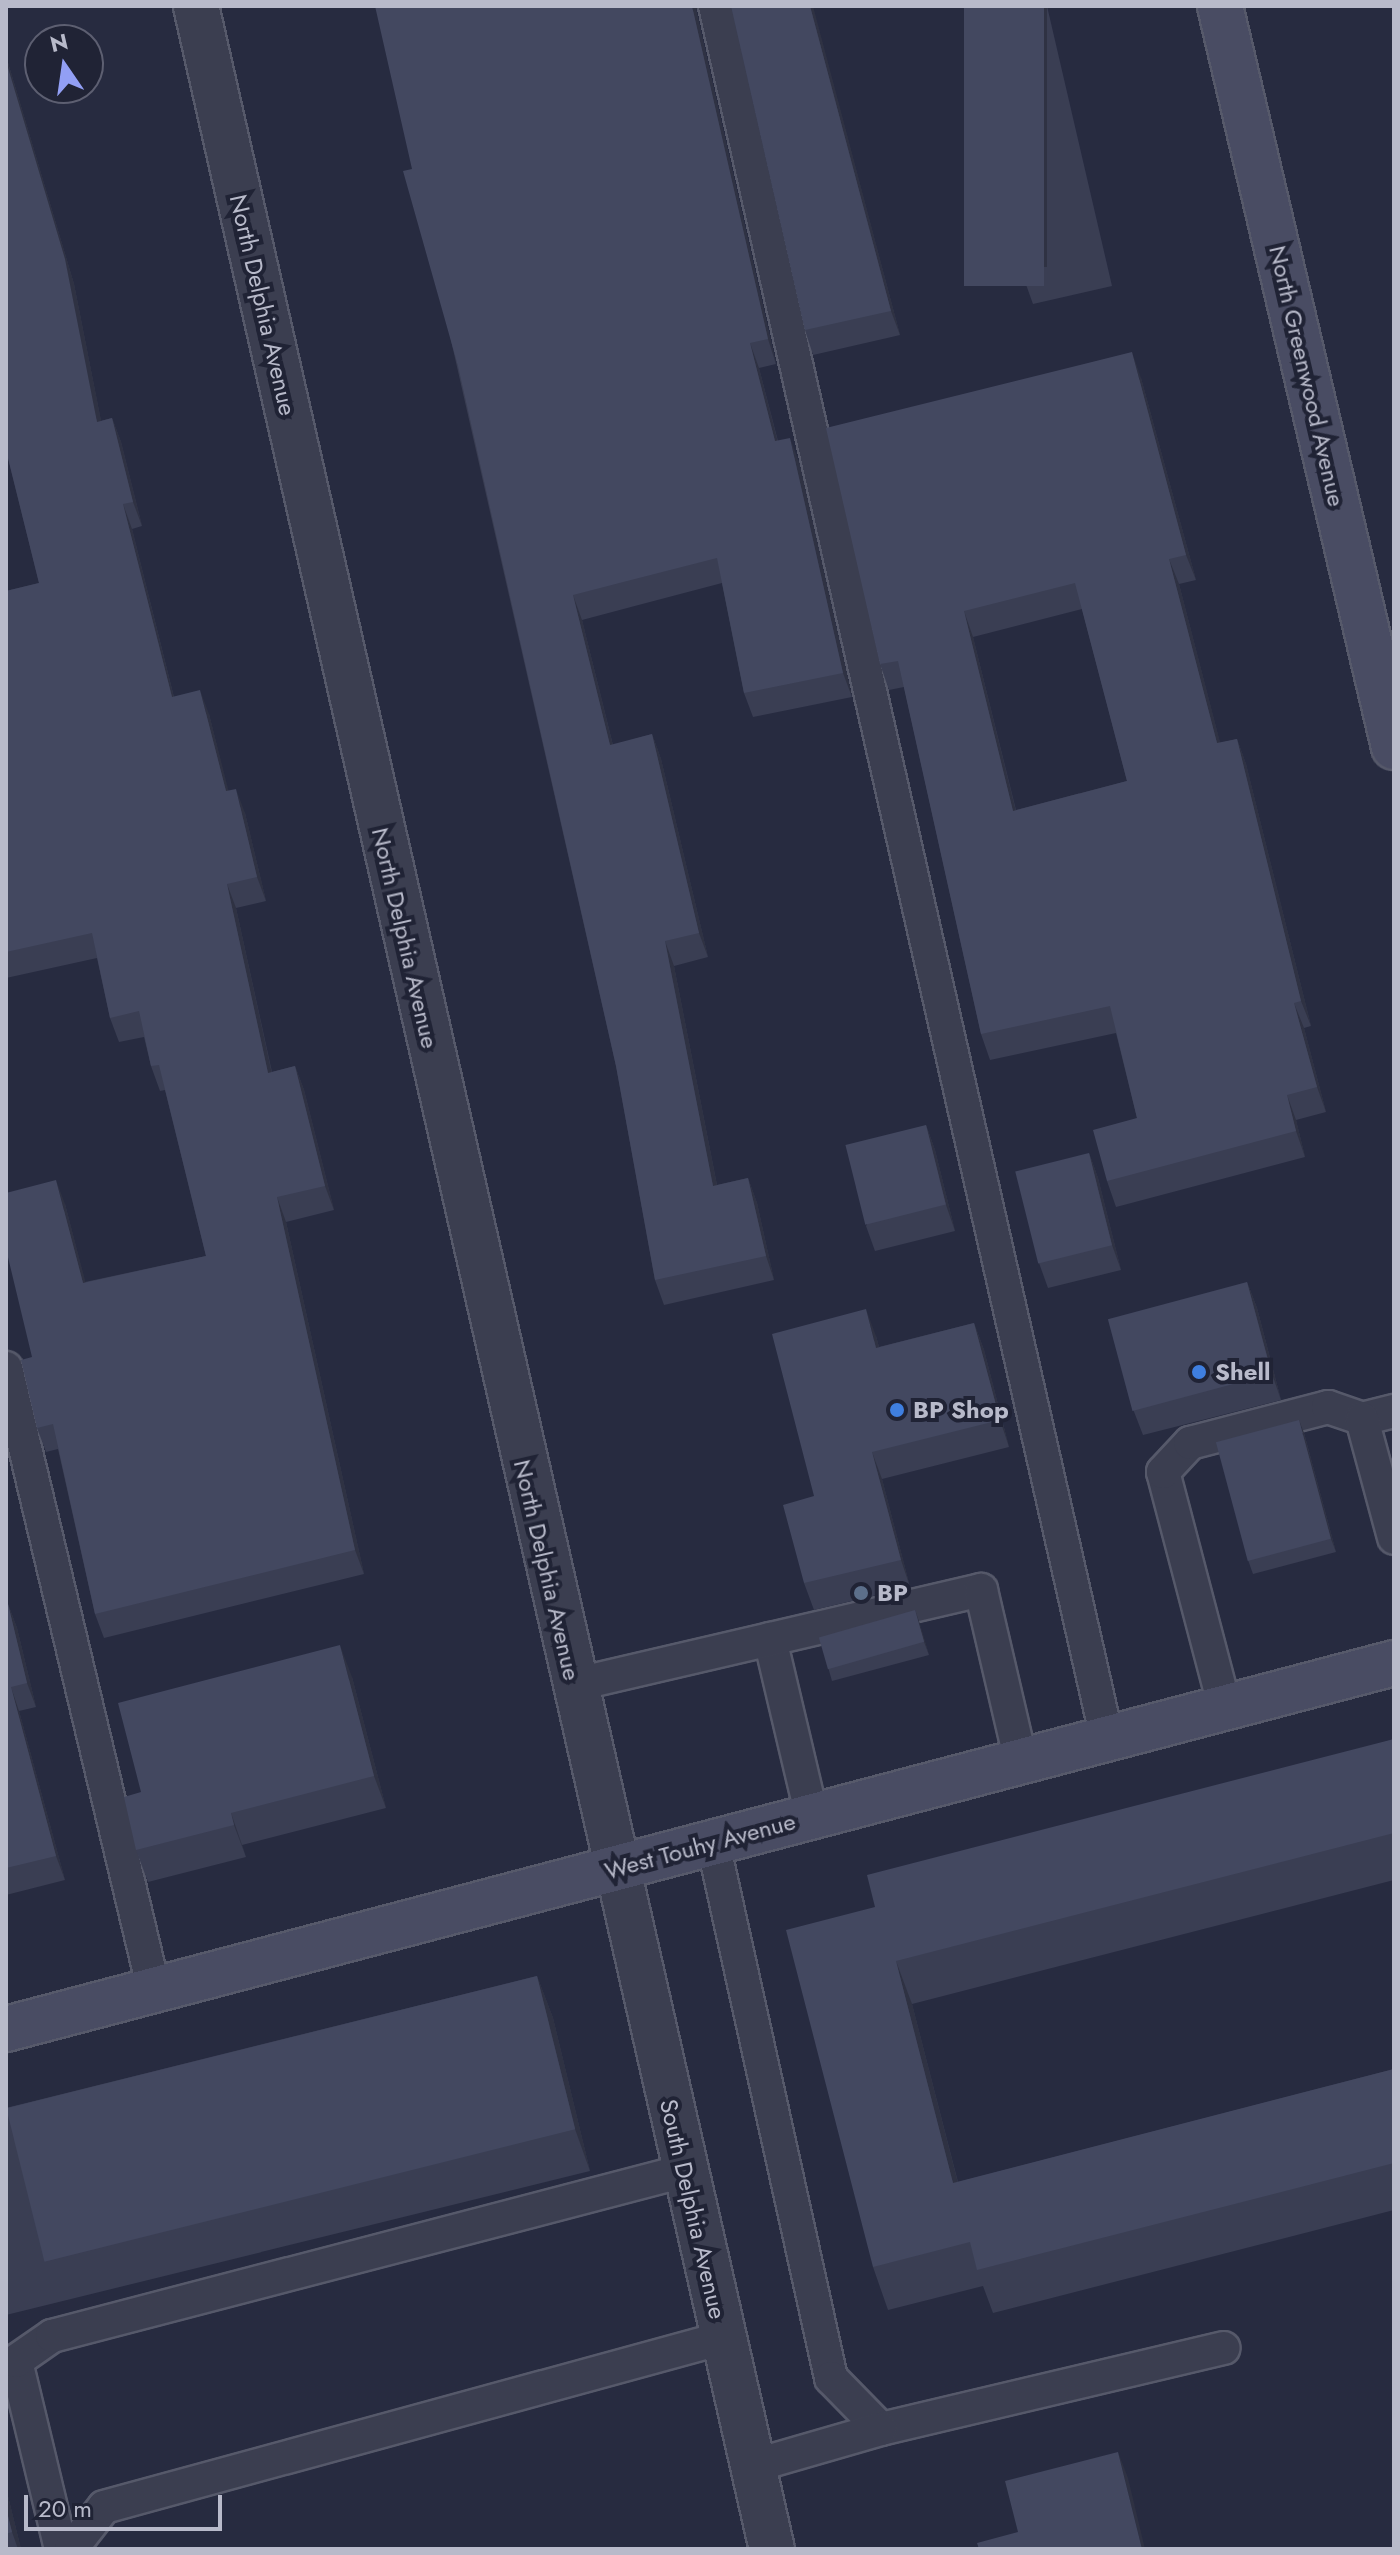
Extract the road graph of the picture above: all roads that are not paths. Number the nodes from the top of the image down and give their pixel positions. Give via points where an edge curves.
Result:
1 (196, 6) edge
2 (715, 6) edge
3 (1220, 6) edge
4 (1394, 747) edge
5 (6, 1368) edge
6 (1394, 1411) edge
7 (1362, 1419) junction
8 (1394, 1538) edge
9 (770, 1639) junction
10 (1394, 1663) edge
11 (573, 1685) junction
12 (1225, 1708) junction
13 (1107, 1738) junction
14 (1021, 1762) junction
15 (812, 1817) junction
16 (713, 1843) junction
17 (614, 1869) junction
18 (154, 1990) junction
19 (6, 2029) edge
20 (684, 2171) junction
21 (723, 2338) junction
22 (1224, 2348) dead end
23 (881, 2429) junction
24 (753, 2466) junction
25 (61, 2549) edge
26 (71, 2549) edge
27 (772, 2549) edge

1 - 11 street, North Delphia Avenue
2 - 13 lane
3 - 4 main road, North Greenwood Avenue
5 - 18 lane
6 - 7 lane
7 - 8 lane
7 - 12 lane via 1328,1407 1190,1443 1163,1472
9 - 11 lane
9 - 14 lane via 981,1590
9 - 15 lane
10 - 12 main road, West Touhy Avenue
11 - 17 street, North Delphia Avenue
12 - 13 main road, West Touhy Avenue
13 - 14 main road, West Touhy Avenue
14 - 15 main road, West Touhy Avenue
15 - 16 main road, West Touhy Avenue
16 - 17 main road, West Touhy Avenue
16 - 23 lane via 831,2378
17 - 18 main road, West Touhy Avenue
17 - 20 street, South Delphia Avenue
18 - 19 main road, West Touhy Avenue
20 - 21 street, South Delphia Avenue
20 - 25 lane via 52,2336 16,2361
21 - 24 street, South Delphia Avenue
21 - 26 lane via 104,2507
22 - 23 lane
23 - 24 lane
24 - 27 street, South Delphia Avenue

